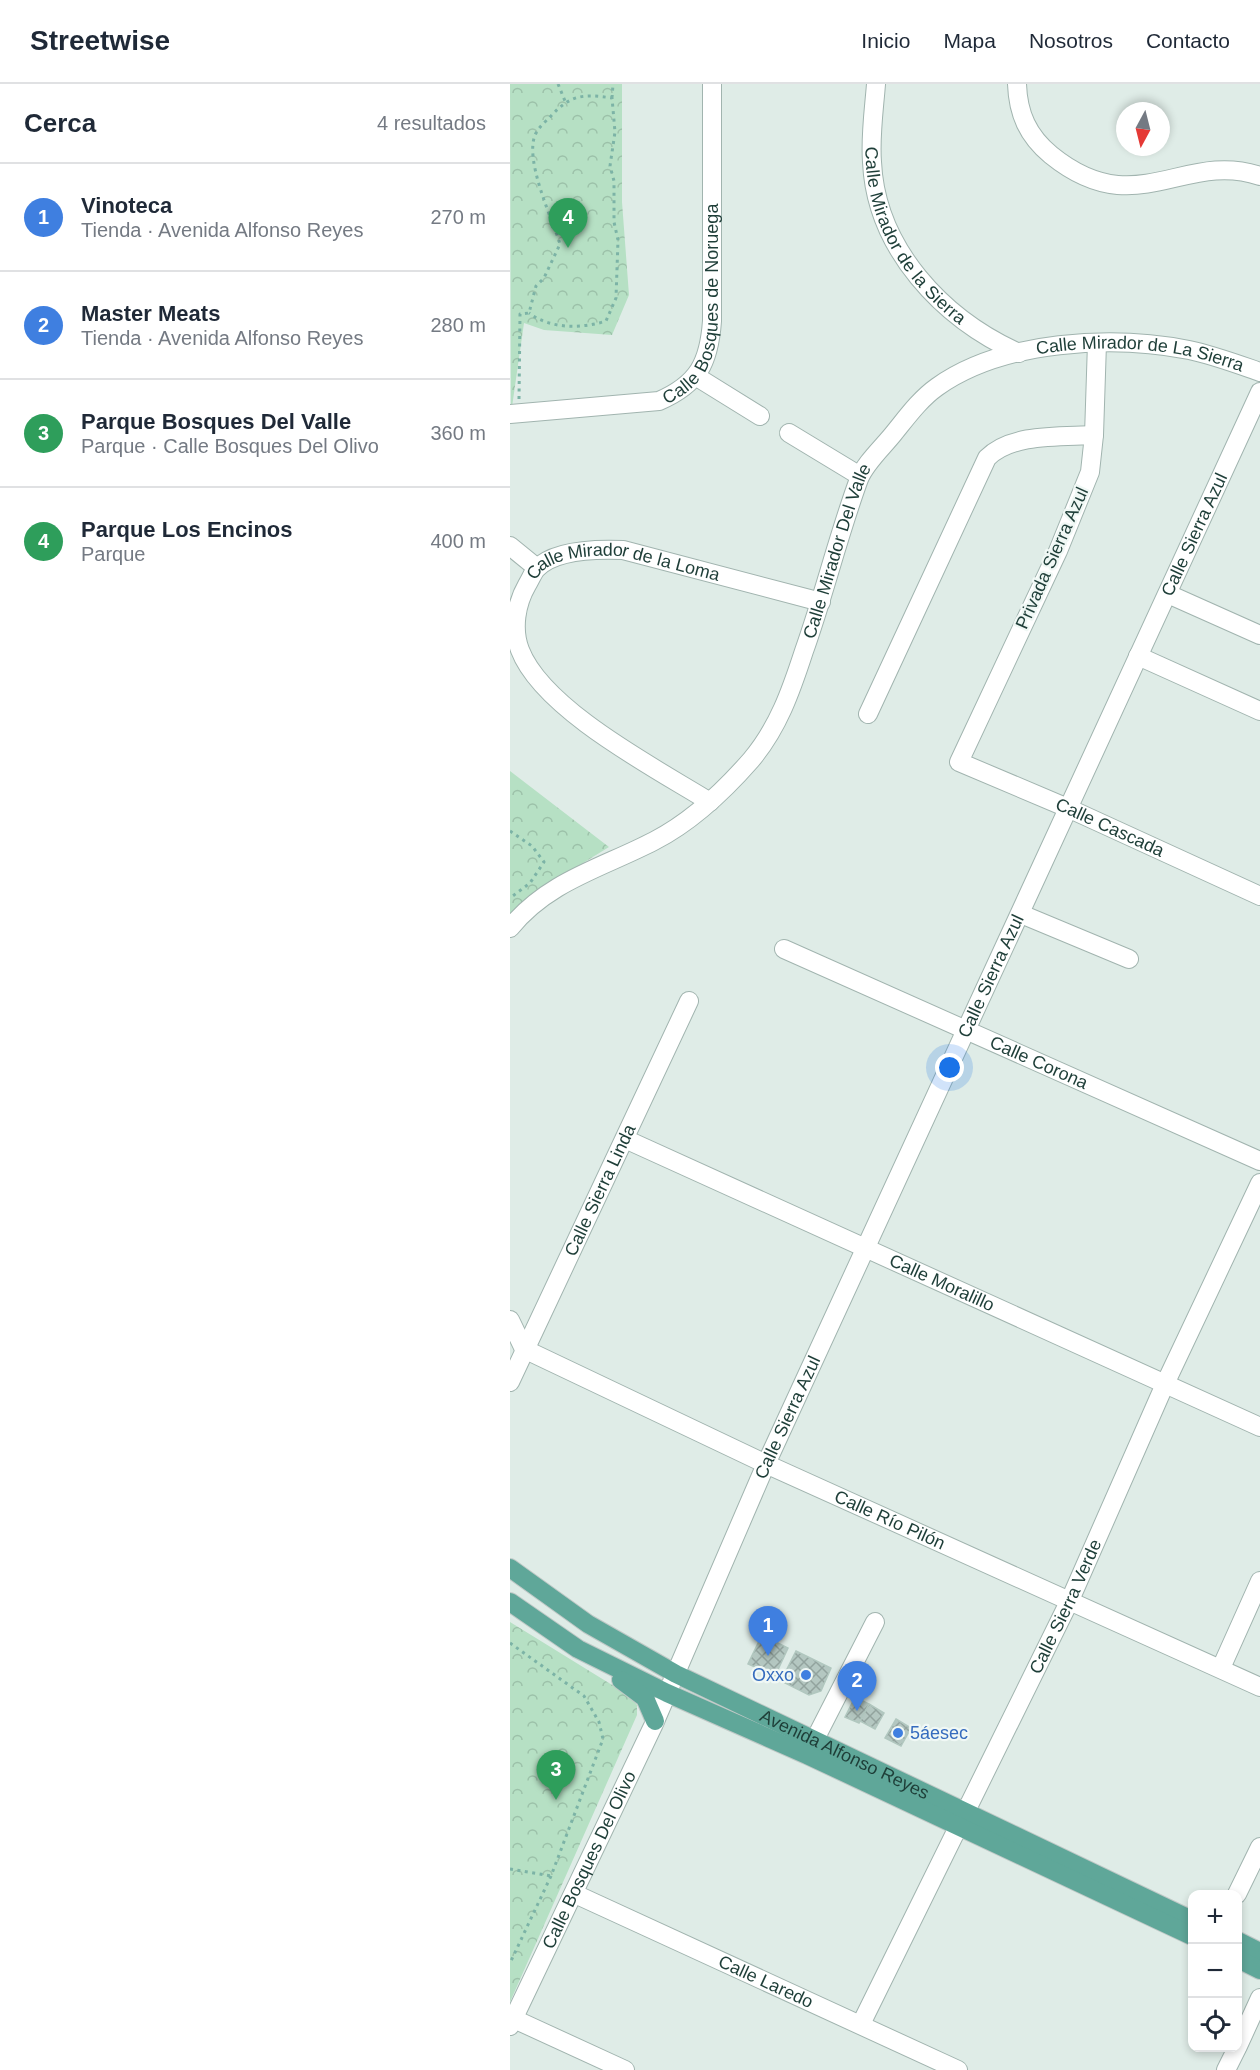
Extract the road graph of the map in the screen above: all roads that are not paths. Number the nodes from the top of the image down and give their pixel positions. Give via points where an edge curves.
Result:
1 (712, 84) edge
2 (876, 84) edge
3 (1017, 84) edge
4 (1260, 176) edge
5 (1097, 343) junction
6 (1019, 353) junction
7 (1260, 372) edge
8 (697, 377) junction
9 (1260, 393) edge
10 (515, 407) edge
11 (760, 416) dead end
12 (789, 433) dead end
13 (1094, 435) junction
14 (860, 476) junction
15 (510, 546) edge
16 (537, 568) junction
17 (1168, 594) junction
18 (821, 602) junction
19 (1260, 635) edge
20 (1138, 656) junction
21 (1260, 711) edge
22 (868, 714) dead end
23 (959, 762) joint
24 (710, 802) junction
25 (1070, 809) junction
26 (1260, 896) edge
27 (1021, 914) junction
28 (510, 928) edge
29 (784, 949) dead end
30 (1129, 958) dead end
31 (689, 1001) dead end
32 (967, 1032) junction
33 (625, 1139) junction
34 (1260, 1161) edge
35 (1260, 1184) edge
36 (866, 1248) junction
37 (510, 1320) edge
38 (524, 1349) junction
39 (510, 1382) edge
40 (1165, 1384) junction
41 (1260, 1427) edge
42 (766, 1464) junction
43 (510, 1568) edge
44 (1260, 1581) edge
45 (1070, 1600) junction
46 (510, 1602) edge
47 (875, 1623) dead end
48 (578, 1649) junction
49 (1221, 1668) junction
50 (676, 1674) junction
51 (1260, 1687) edge
52 (667, 1693) junction
53 (655, 1722) junction
54 (811, 1748) junction
55 (962, 1819) junction
56 (1260, 1847) edge
57 (1239, 1890) edge
58 (575, 1894) junction
59 (1188, 1918) edge
60 (1188, 1934) edge
61 (1242, 1943) edge
62 (1260, 1952) edge
63 (1242, 1961) edge
64 (1260, 1970) edge
65 (1260, 1998) edge
66 (512, 2023) edge
67 (861, 2024) junction
68 (1242, 2036) edge
69 (1235, 2052) edge
70 (625, 2070) edge
71 (958, 2070) edge
72 (1226, 2070) edge

1 - 8 street, Calle Bosques de Noruega via 712,321
2 - 6 street, Calle Mirador de la Sierra via 872,164 880,208 893,240 909,267 948,308 972,327
3 - 4 street via 1017,103 1031,134 1056,159 1085,177 1136,187 1217,171
5 - 6 street, Calle Mirador de La Sierra
5 - 7 street, Calle Mirador de La Sierra via 1190,350
5 - 13 street, Privada Sierra Azul
6 - 14 street, Calle Mirador Del Valle via 977,367 937,387 915,407
8 - 10 street, Calle Bosques de Noruega via 659,400
8 - 11 street
9 - 17 street, Calle Sierra Azul
12 - 14 street
13 - 22 street via 1018,442 987,458
13 - 23 street, Privada Sierra Azul via 1090,472 1078,507
14 - 18 street, Calle Mirador Del Valle
15 - 16 street
16 - 18 street, Calle Mirador de la Loma via 562,556 593,549 623,550
16 - 24 street, Calle Mirador de la Loma via 522,594 515,628 520,650 532,672 552,694 600,732
17 - 19 street
17 - 20 street, Calle Sierra Azul
18 - 24 street, Calle Mirador Del Valle via 787,703 774,729
20 - 21 street
20 - 25 street, Calle Sierra Azul
23 - 25 street, Calle Cascada
24 - 28 street via 655,841 549,890 524,910
25 - 26 street, Calle Cascada
25 - 27 street, Calle Sierra Azul
27 - 30 street
27 - 32 street, Calle Sierra Azul
29 - 32 street, Calle Corona
31 - 33 street, Calle Sierra Linda
32 - 34 street, Calle Corona
32 - 36 street, Calle Sierra Azul
33 - 36 street, Calle Moralillo
33 - 38 street, Calle Sierra Linda
35 - 40 street, Calle Sierra Verde
36 - 40 street, Calle Moralillo
36 - 42 street, Calle Sierra Azul
37 - 38 street
38 - 39 street, Calle Sierra Linda
38 - 42 street, Calle Río Pilón
40 - 41 street, Calle Moralillo
40 - 45 street, Calle Sierra Verde
42 - 45 street, Calle Río Pilón
42 - 50 street, Calle Sierra Azul
43 - 50 main road, Avenida Alfonso Reyes via 588,1624
44 - 49 street
45 - 49 street, Calle Río Pilón
45 - 55 street, Calle Sierra Verde
46 - 48 main road, Avenida Alfonso Reyes
47 - 54 street
48 - 52 main road, Avenida Alfonso Reyes
48 - 53 main road via 645,1698
49 - 51 street, Calle Río Pilón
50 - 52 street, Calle Sierra Azul
50 - 54 main road, Avenida Alfonso Reyes
52 - 53 street, Calle Bosques Del Olivo
52 - 54 main road, Avenida Alfonso Reyes
53 - 58 street, Calle Bosques Del Olivo
54 - 55 main road, Avenida Alfonso Reyes
55 - 59 main road, Avenida Alfonso Reyes
55 - 60 main road, Avenida Alfonso Reyes
55 - 67 street, Calle Sierra Verde
56 - 57 street
58 - 66 street, Calle Bosques Del Olivo
58 - 67 street, Calle Laredo
61 - 62 main road
63 - 64 main road
65 - 68 street
66 - 70 street
67 - 71 street, Calle Laredo
69 - 72 street

